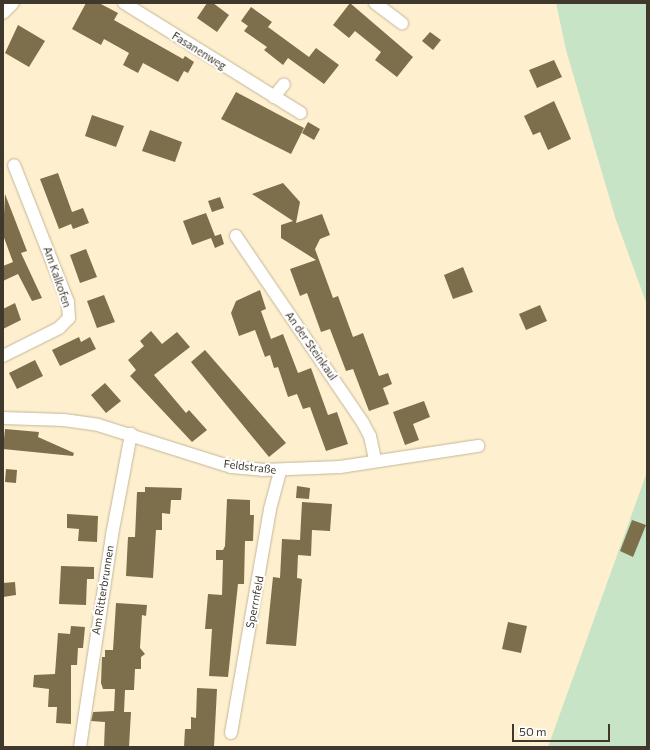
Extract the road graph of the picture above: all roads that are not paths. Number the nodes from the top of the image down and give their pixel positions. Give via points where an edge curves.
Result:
1 (13, 3) edge
2 (124, 3) edge
3 (375, 3) edge
4 (3, 13) edge
5 (402, 23) dead end
6 (284, 84) dead end
7 (274, 97) junction
8 (301, 113) dead end
9 (14, 165) dead end
10 (236, 236) dead end
11 (3, 356) edge
12 (3, 418) edge
13 (131, 434) junction
14 (478, 446) dead end
15 (375, 460) junction
16 (280, 471) junction
17 (231, 733) dead end
18 (80, 747) edge

1 - 4 street
2 - 7 street, Fasanenweg
3 - 5 street
6 - 7 street
7 - 8 street, Fasanenweg
9 - 11 street, Am Kalkofen via 68,302 69,318 59,328
10 - 15 street, An der Steinkaul via 359,417 370,436
12 - 13 street, Feldstraße via 81,422
13 - 16 street, Feldstraße via 231,467
13 - 18 street, Am Ritterbrunnen via 112,535
14 - 15 street, Feldstraße
15 - 16 street, Feldstraße via 340,467
16 - 17 street, Sperrnfeld via 270,509

